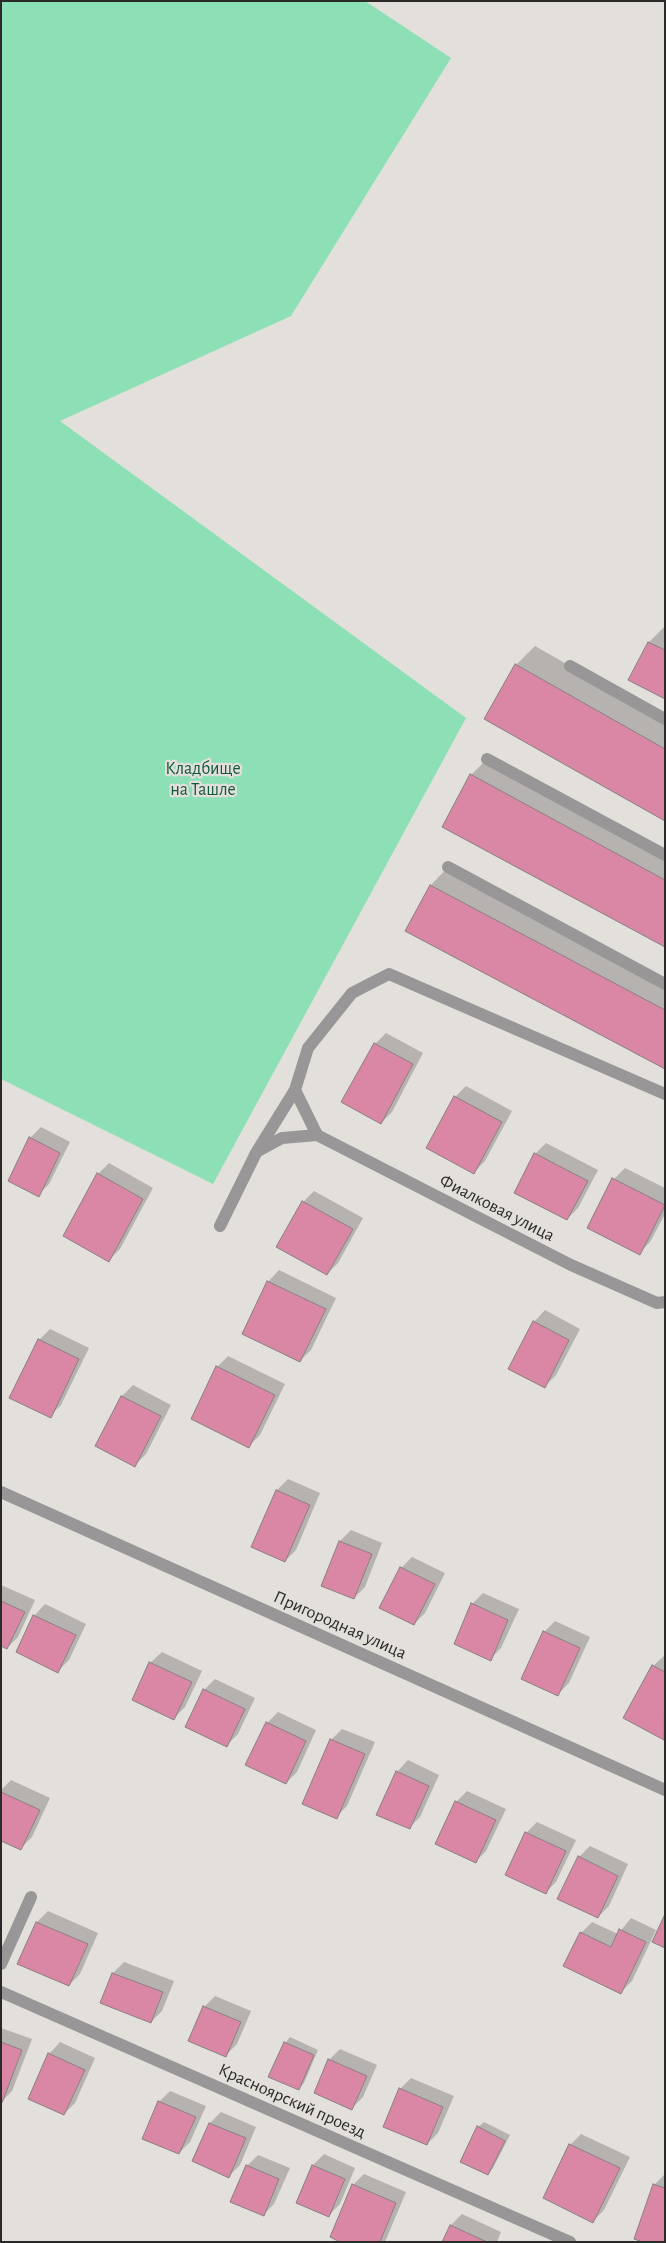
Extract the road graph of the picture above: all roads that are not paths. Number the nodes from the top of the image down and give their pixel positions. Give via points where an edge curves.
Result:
1 (570, 666) dead end
2 (665, 718) edge
3 (487, 759) dead end
4 (665, 855) edge
5 (448, 867) dead end
6 (665, 984) edge
7 (295, 1090) junction
8 (665, 1094) edge
9 (318, 1135) junction
10 (256, 1153) junction
11 (220, 1226) dead end
12 (665, 1302) edge
13 (1, 1492) edge
14 (665, 1790) edge
15 (31, 1897) dead end
16 (1, 1964) edge
17 (1, 1992) edge
18 (570, 2242) edge

1 - 2 street
3 - 4 street
5 - 6 street
7 - 8 street via 308,1048 352,993 389,974
7 - 9 street
7 - 10 street
9 - 10 street via 282,1138
9 - 12 street, Фиалковая улица via 571,1265 657,1303
10 - 11 street
13 - 14 street, Пригородная улица
15 - 16 street
17 - 18 street, Красноярский проезд

